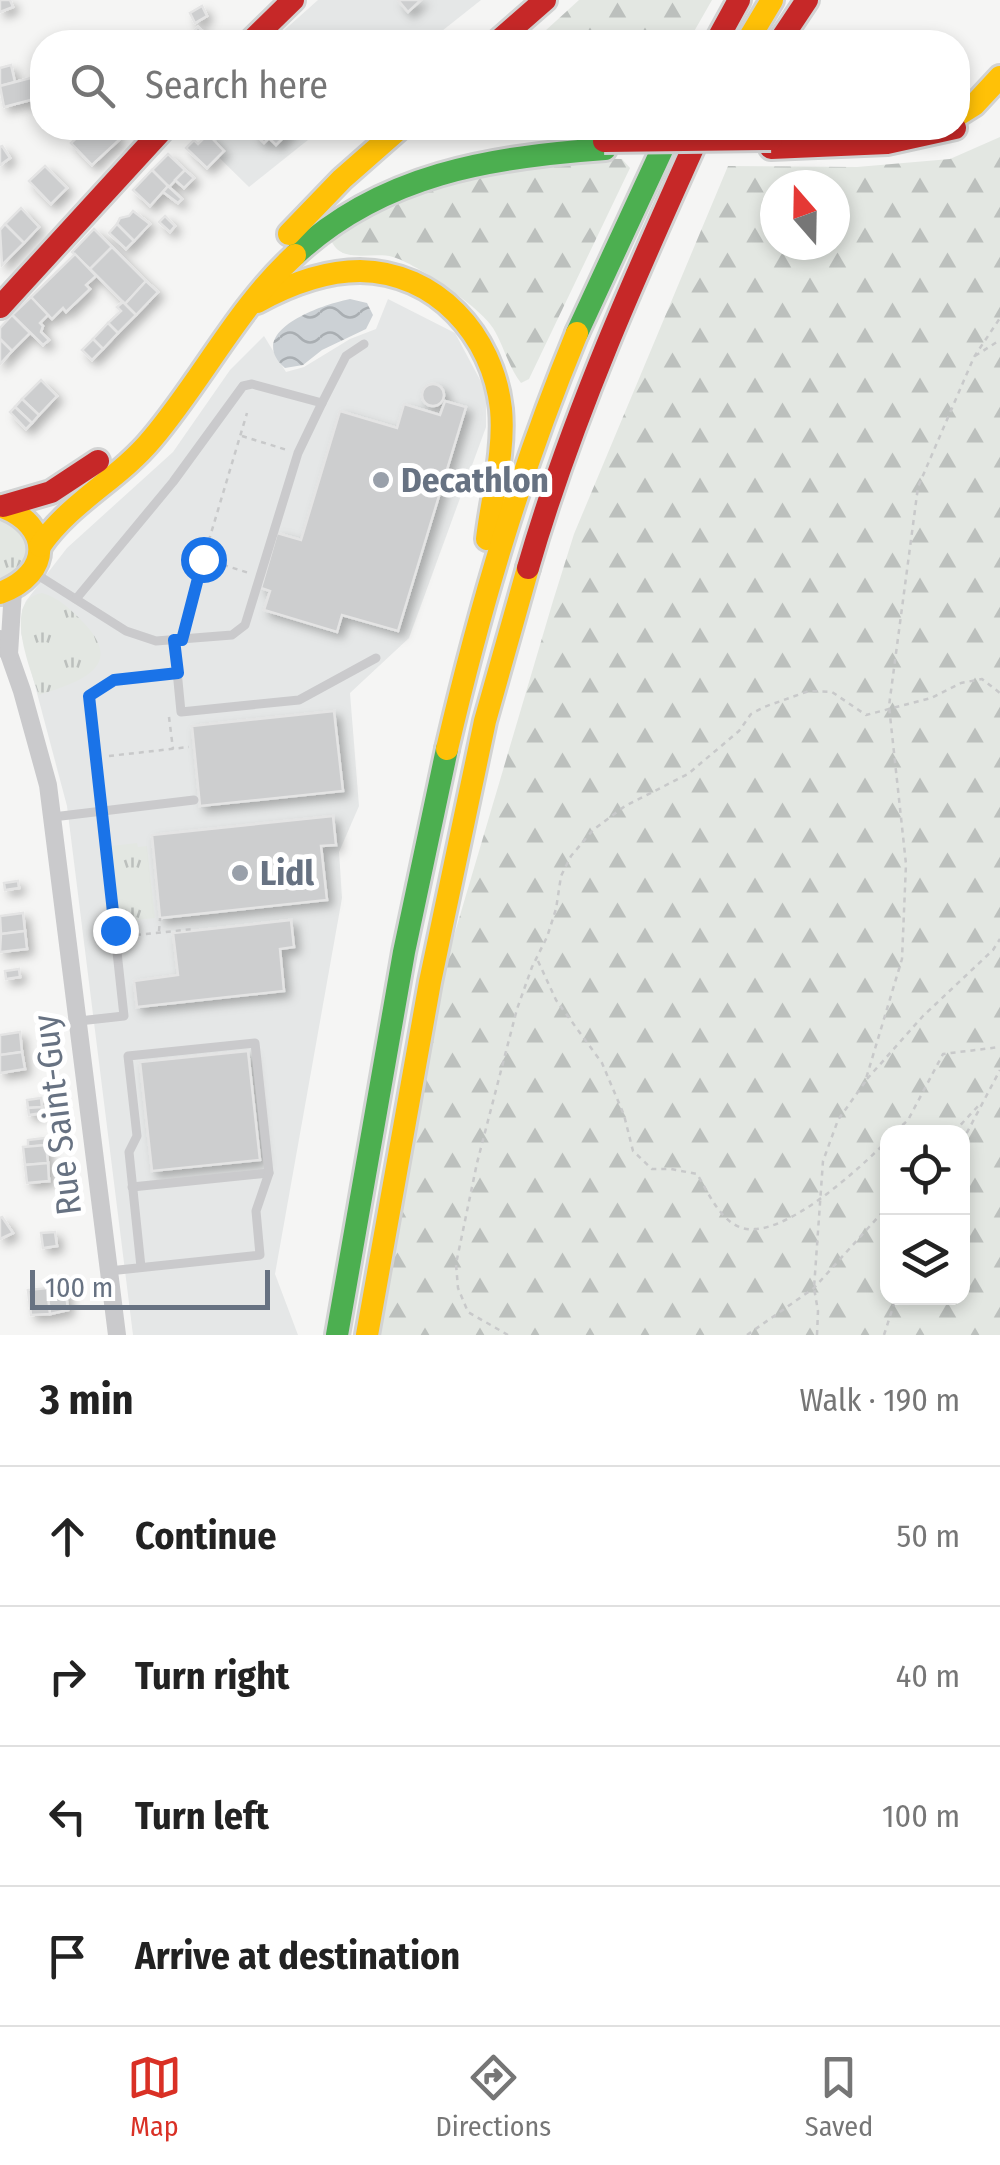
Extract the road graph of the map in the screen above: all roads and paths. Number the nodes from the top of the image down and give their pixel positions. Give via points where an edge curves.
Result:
1 (293, 0) edge
2 (545, 0) edge
3 (740, 0) edge
4 (772, 0) edge
5 (807, 0) edge
6 (262, 30) edge
7 (511, 30) edge
8 (723, 30) edge
9 (754, 30) edge
10 (787, 30) edge
11 (1000, 76) edge
12 (1000, 94) edge
13 (970, 108) edge
14 (970, 118) edge
15 (153, 140) edge
16 (386, 140) edge
17 (666, 140) edge
18 (697, 140) edge
19 (720, 140) edge
20 (822, 140) edge
21 (918, 140) edge
22 (771, 144) junction
23 (604, 145) junction
24 (73, 224) junction
25 (278, 246) junction
26 (0, 292) edge
27 (0, 307) edge
28 (247, 308) junction
29 (1000, 318) edge
30 (610, 332) junction
31 (1000, 340) edge
32 (364, 344) dead end
33 (974, 357) junction
34 (322, 403) junction
35 (247, 413) dead end
36 (240, 436) junction
37 (298, 453) junction
38 (2, 506) edge
39 (40, 546) junction
40 (203, 559) junction
41 (34, 573) junction
42 (260, 576) junction
43 (6, 592) edge
44 (76, 599) junction
45 (481, 606) junction
46 (178, 640) junction
47 (5, 647) edge
48 (376, 658) dead end
49 (178, 673) junction
50 (1000, 693) edge
51 (890, 710) junction
52 (168, 716) dead end
53 (189, 747) dead end
54 (173, 749) junction
55 (96, 757) junction
56 (194, 800) dead end
57 (102, 811) junction
58 (52, 817) junction
59 (160, 918) dead end
60 (159, 932) dead end
61 (1000, 939) edge
62 (537, 958) junction
63 (79, 1021) junction
64 (1000, 1047) edge
65 (1000, 1070) edge
66 (865, 1082) junction
67 (985, 1099) junction
68 (903, 1125) edge
69 (961, 1125) edge
70 (970, 1127) edge
71 (880, 1147) edge
72 (269, 1173) junction
73 (132, 1187) junction
74 (820, 1198) junction
75 (880, 1215) edge
76 (142, 1268) junction
77 (109, 1271) junction
78 (814, 1288) junction
79 (894, 1305) edge
80 (117, 1335) edge
81 (337, 1335) edge
82 (366, 1335) edge
83 (508, 1335) edge
84 (747, 1335) edge
85 (818, 1335) edge
86 (884, 1335) edge

1 - 6 main road
2 - 7 main road
3 - 8 main road
4 - 9 main road
5 - 10 main road
11 - 13 main road
12 - 14 main road
15 - 24 main road
16 - 25 main road
17 - 45 main road via 602,274
18 - 30 main road
19 - 30 main road via 642,289
20 - 22 main road
21 - 22 main road
22 - 23 main road
23 - 25 main road via 514,147 430,163 362,193
23 - 28 main road via 480,162 400,184 332,222
24 - 26 main road
24 - 27 main road
25 - 38 main road via 110,452 51,492
28 - 39 main road via 152,440 58,520
28 - 45 main road via 292,284 361,270 430,291 476,333 494,368 502,410
29 - 33 path
30 - 82 main road via 543,517 484,721
31 - 33 path
32 - 34 lane via 346,356
33 - 51 path via 918,486
34 - 37 lane
34 - 44 lane via 244,386
35 - 36 path
36 - 37 path
36 - 40 path
37 - 42 lane
38 - 39 main road via 32,524
39 - 41 main road
40 - 42 path
40 - 46 path
41 - 43 main road
41 - 44 lane
42 - 46 lane via 240,631
43 - 47 street, Rue Saint-Guy
44 - 46 lane via 126,631
45 - 81 main road via 398,979
46 - 49 lane
47 - 58 street, Rue Saint-Guy via 41,753
48 - 49 lane via 298,700 181,712
49 - 55 lane via 114,680 89,696
50 - 51 path via 982,679
51 - 62 path via 866,715 832,692 810,691 751,714 688,774 593,830 561,876
51 - 66 path via 906,864 902,959
52 - 54 path
53 - 54 path
54 - 55 path
55 - 57 lane
56 - 57 lane
57 - 58 lane
57 - 63 lane via 124,1016
58 - 63 street, Rue Saint-Guy
59 - 60 path
61 - 66 path
62 - 74 path via 556,1000 602,1063 633,1151 652,1170 697,1174 716,1207 740,1227 764,1229
62 - 83 path via 476,1162 456,1264 468,1312
63 - 77 street, Rue Saint-Guy
64 - 68 path via 944,1054
65 - 67 path
66 - 74 path via 838,1120 823,1161
67 - 69 path
67 - 70 path
71 - 74 path
72 - 73 lane
72 - 73 lane via 255,1043 128,1056 136,1136 129,1152
72 - 76 lane via 256,1212 260,1255
73 - 76 lane
74 - 78 path
75 - 78 path
76 - 77 lane
77 - 80 street, Rue Saint-Guy
78 - 84 path
78 - 85 path
79 - 86 path

